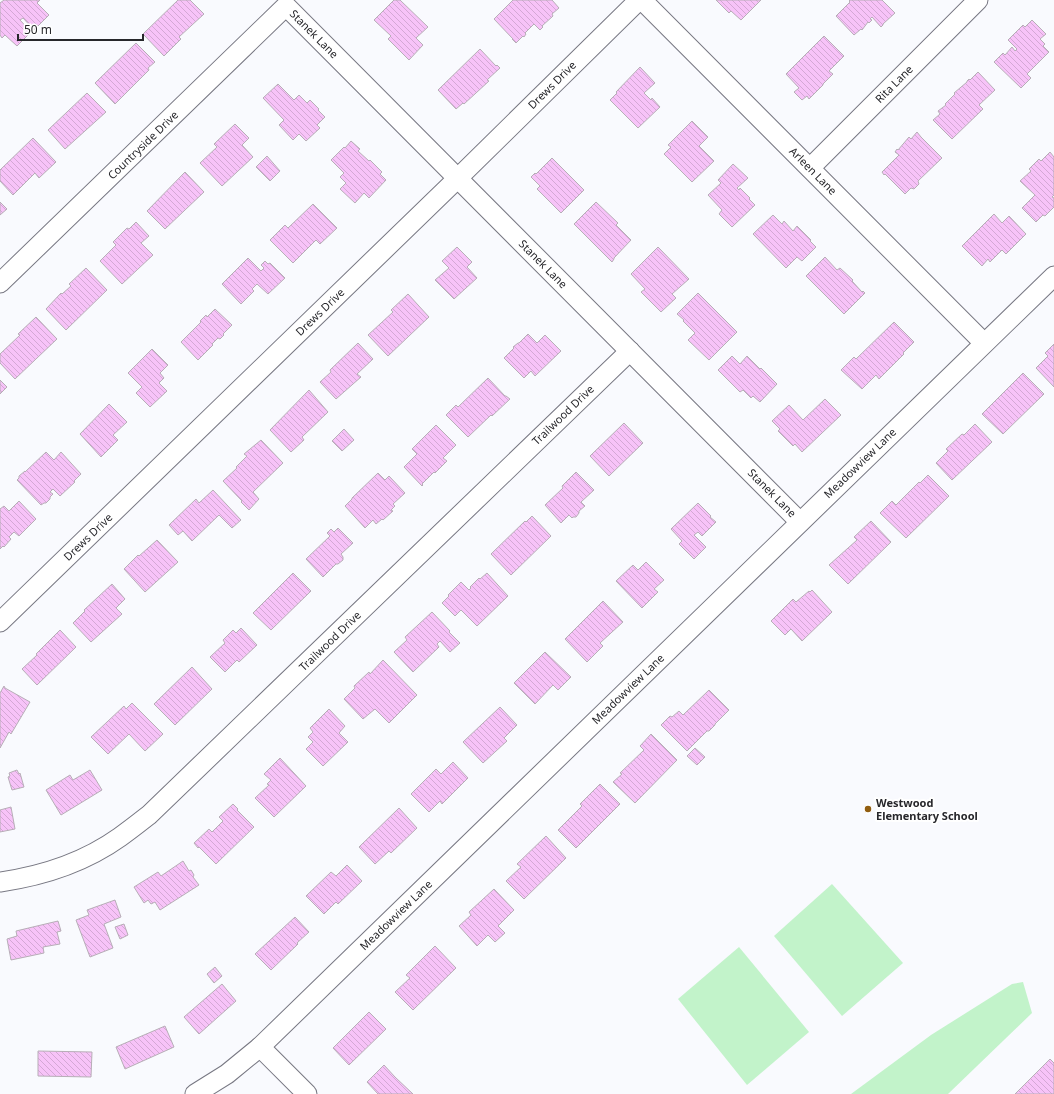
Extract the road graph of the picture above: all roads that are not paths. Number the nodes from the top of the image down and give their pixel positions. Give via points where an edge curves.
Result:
1 (639, 0) edge
2 (642, 0) edge
3 (978, 0) edge
4 (286, 6) joint
5 (810, 168) junction
6 (458, 178) junction
7 (1054, 276) edge
8 (0, 283) edge
9 (984, 342) junction
10 (630, 351) junction
11 (800, 522) junction
12 (0, 622) edge
13 (0, 882) edge
14 (260, 1047) junction
15 (195, 1094) edge
16 (307, 1094) edge

1 - 6 street, Drews Drive
2 - 5 street, Arleen Lane
3 - 5 street, Rita Lane
4 - 6 street, Stanek Lane
4 - 8 street, Countryside Drive
5 - 9 street, Arleen Lane
6 - 10 street, Stanek Lane
6 - 12 street, Drews Drive
7 - 9 street, Meadowview Lane
9 - 11 street, Meadowview Lane
10 - 11 street, Stanek Lane
10 - 13 street, Trailwood Drive via 149,815 119,838 86,856 53,870 18,880
11 - 14 street, Meadowview Lane
14 - 15 street, Meadowview Lane via 227,1074
14 - 16 street

